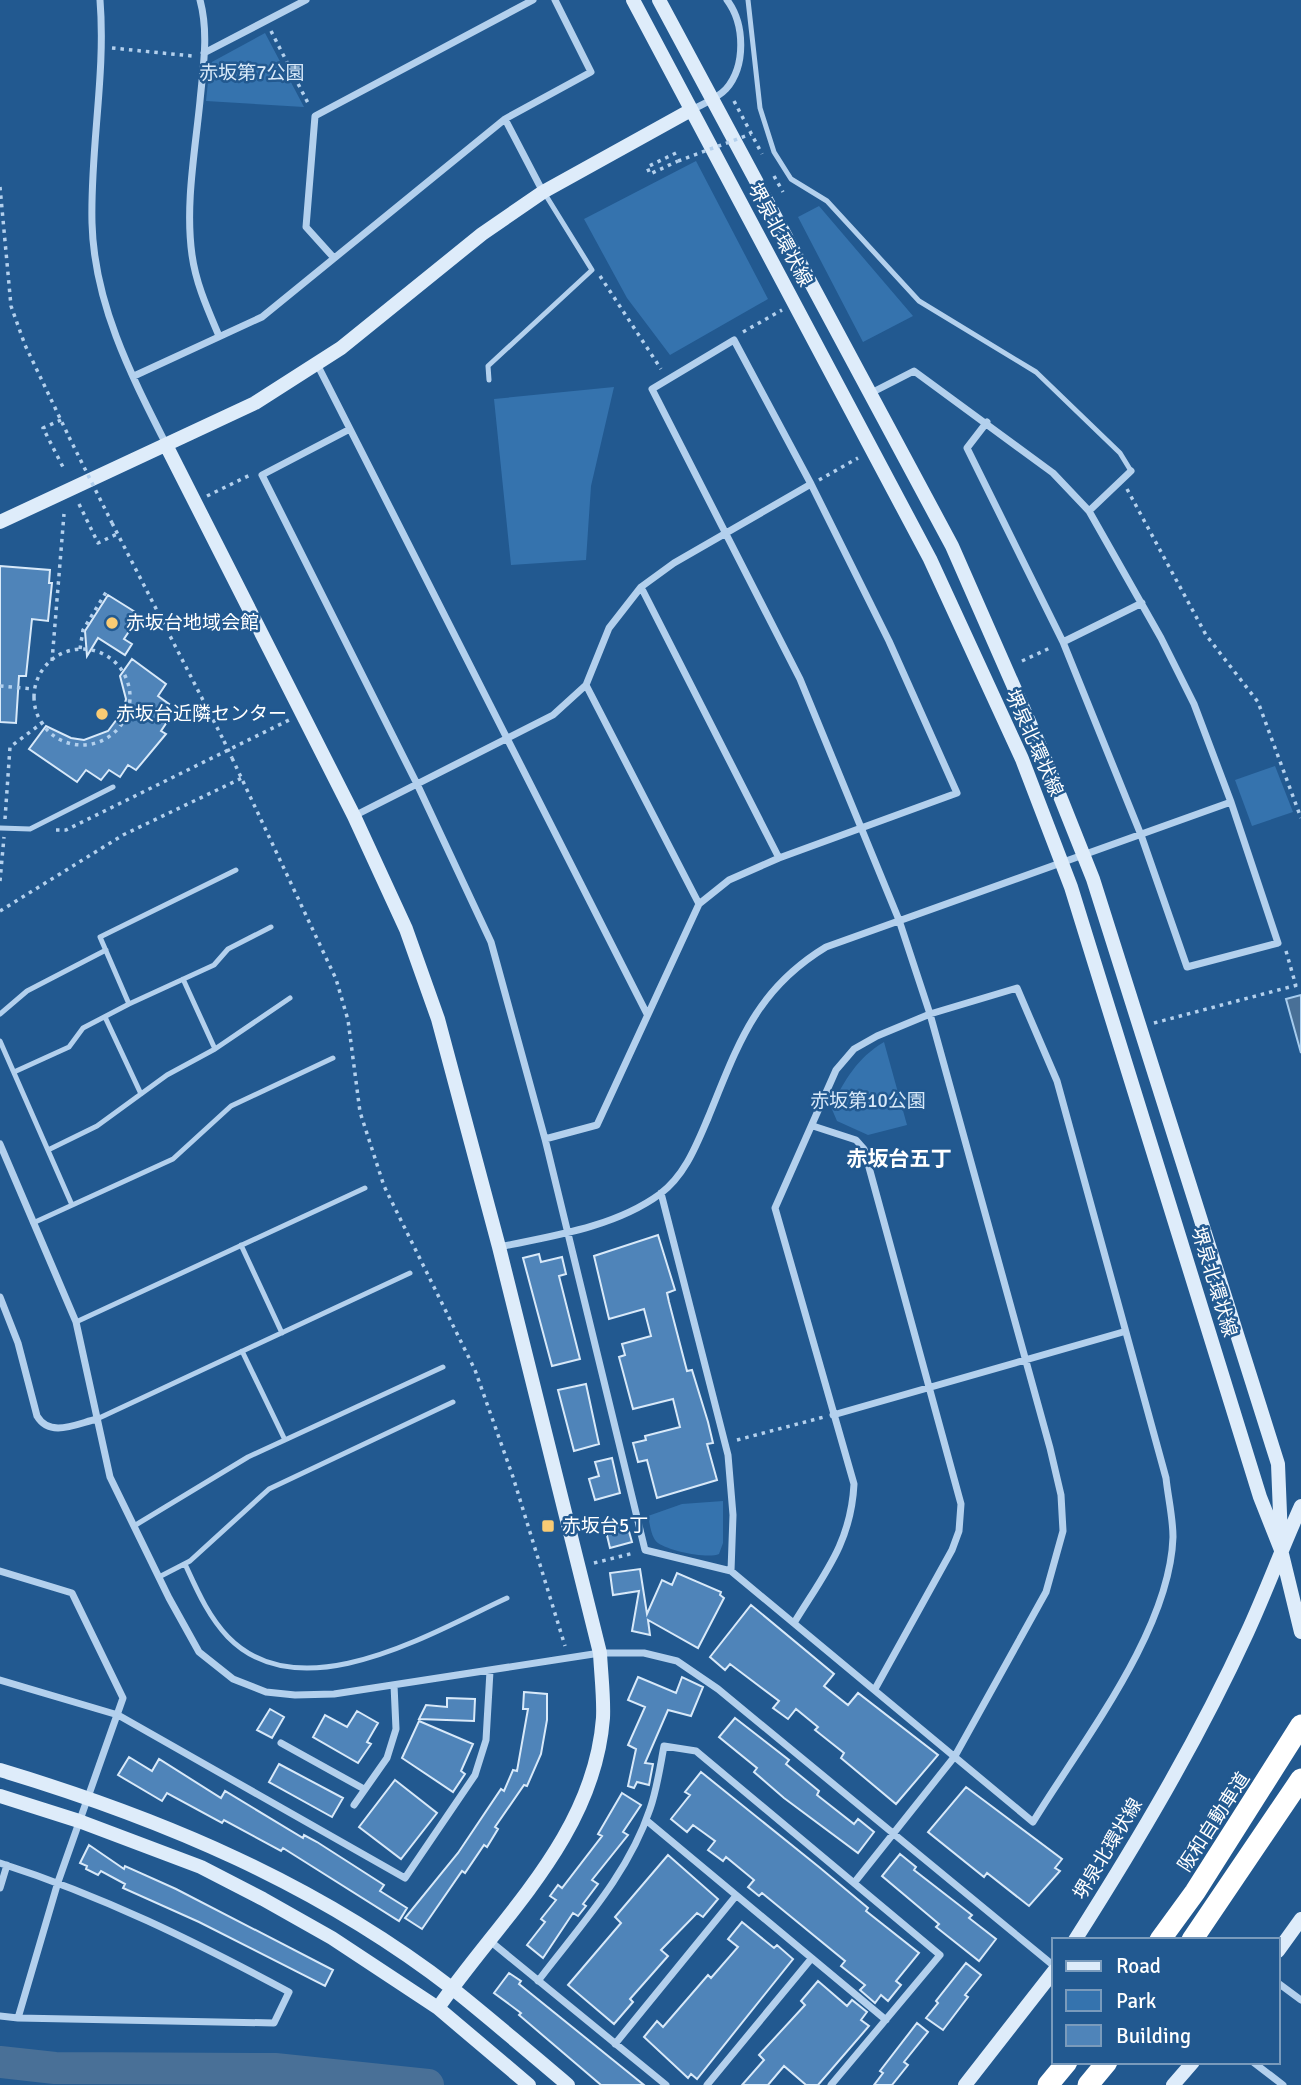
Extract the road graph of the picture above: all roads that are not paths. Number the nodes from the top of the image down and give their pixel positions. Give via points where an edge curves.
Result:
1 (100, 0) edge
2 (200, 0) edge
3 (306, 0) edge
4 (533, 0) edge
5 (555, 0) edge
6 (633, 0) edge
7 (659, 0) edge
8 (727, 0) edge
9 (748, 0) edge
10 (204, 53) junction
11 (712, 99) junction
12 (691, 110) junction
13 (505, 119) junction
14 (543, 192) junction
15 (334, 258) junction
16 (219, 336) junction
17 (317, 364) junction
18 (134, 376) junction
19 (489, 380) dead end
20 (871, 393) junction
21 (986, 422) junction
22 (350, 429) junction
23 (166, 445) junction
24 (1131, 471) joint
25 (811, 484) junction
26 (1089, 511) junction
27 (0, 522) edge
28 (725, 533) junction
29 (641, 587) junction
30 (1142, 603) junction
31 (1063, 642) junction
32 (586, 685) junction
33 (507, 741) junction
34 (418, 786) junction
35 (113, 788) dead end
36 (1231, 802) junction
37 (354, 816) junction
38 (2, 828) edge
39 (863, 828) junction
40 (1141, 835) junction
41 (1083, 854) junction
42 (779, 858) junction
43 (1063, 862) junction
44 (236, 870) dead end
45 (699, 904) junction
46 (900, 920) junction
47 (271, 927) dead end
48 (106, 950) junction
49 (183, 979) junction
50 (290, 998) dead end
51 (130, 1004) junction
52 (0, 1014) edge
53 (646, 1014) junction
54 (930, 1014) junction
55 (105, 1017) junction
56 (0, 1041) edge
57 (215, 1049) junction
58 (333, 1058) dead end
59 (14, 1072) junction
60 (141, 1094) junction
61 (813, 1126) junction
62 (545, 1139) junction
63 (0, 1144) edge
64 (48, 1150) junction
65 (365, 1188) dead end
66 (661, 1193) junction
67 (72, 1205) junction
68 (33, 1223) junction
69 (567, 1233) junction
70 (241, 1245) junction
71 (499, 1247) junction
72 (410, 1273) dead end
73 (0, 1297) edge
74 (76, 1322) junction
75 (1124, 1332) junction
76 (282, 1333) junction
77 (242, 1351) junction
78 (1026, 1362) junction
79 (443, 1367) dead end
80 (930, 1389) junction
81 (453, 1402) dead end
82 (833, 1415) junction
83 (97, 1419) junction
84 (285, 1440) junction
85 (1301, 1506) edge
86 (134, 1526) junction
87 (1281, 1550) junction
88 (185, 1564) junction
89 (0, 1571) edge
90 (731, 1571) junction
91 (159, 1577) junction
92 (507, 1598) dead end
93 (794, 1623) junction
94 (1301, 1632) edge
95 (600, 1653) junction
96 (490, 1671) junction
97 (0, 1680) edge
98 (394, 1685) junction
99 (875, 1689) junction
100 (118, 1715) junction
101 (1301, 1725) edge
102 (281, 1743) dead end
103 (955, 1756) junction
104 (0, 1770) edge
105 (1301, 1779) edge
106 (364, 1789) junction
107 (0, 1796) edge
108 (89, 1797) junction
109 (354, 1805) dead end
110 (79, 1821) junction
111 (646, 1821) junction
112 (893, 1834) junction
113 (4, 1864) edge
114 (58, 1882) junction
115 (853, 1882) junction
116 (0, 1888) edge
117 (734, 1897) junction
118 (1301, 1919) edge
119 (1076, 1938) edge
120 (1161, 1938) edge
121 (1193, 1938) edge
122 (490, 1941) junction
123 (1280, 1948) edge
124 (811, 1959) junction
125 (1052, 1964) edge
126 (1052, 1974) edge
127 (538, 1981) junction
128 (1280, 1984) edge
129 (452, 1988) junction
130 (1301, 2000) edge
131 (438, 2008) junction
132 (0, 2016) edge
133 (18, 2018) junction
134 (886, 2020) junction
135 (615, 2043) junction
136 (1065, 2064) edge
137 (1105, 2064) edge
138 (1191, 2064) edge
139 (1256, 2064) edge
140 (529, 2085) edge
141 (568, 2085) edge
142 (666, 2085) edge
143 (707, 2085) edge
144 (831, 2085) edge
145 (965, 2085) edge
146 (1048, 2085) edge
147 (1088, 2085) edge
148 (1173, 2085) edge
149 (1283, 2085) edge

1 - 18 street via 92,226 101,285 117,343
2 - 10 street
3 - 10 street
4 - 15 street via 315,116 306,228
5 - 13 street via 591,72
6 - 12 main road, 堺泉北環状線
7 - 11 main road, 堺泉北環状線
8 - 11 street via 735,11 740,61 724,92
9 - 24 lane via 761,108 774,152 791,179 827,201 919,301 1036,372 1120,453
10 - 16 street via 190,205 191,243 201,294
11 - 12 street
11 - 20 main road, 堺泉北環状線
12 - 14 main road
12 - 43 main road, 堺泉北環状線 via 930,559 1022,759
13 - 14 street
13 - 15 street
14 - 17 main road via 482,234
14 - 19 lane via 592,270 488,366
15 - 16 street via 262,317
16 - 18 street
17 - 22 street
17 - 23 main road via 255,403
18 - 23 street
20 - 21 street via 914,371
20 - 41 main road, 堺泉北環状線 via 952,546
21 - 26 street via 1053,473
21 - 31 street via 967,448
22 - 33 street
22 - 34 street via 262,475
23 - 27 main road
23 - 37 main road
24 - 26 street
25 - 28 street
25 - 28 street via 734,340 652,389
25 - 39 street via 957,793
26 - 30 street
28 - 29 street
28 - 39 street via 800,679
29 - 32 street via 609,628
29 - 42 street
30 - 31 street
30 - 36 street via 1194,704
31 - 40 street
32 - 33 street via 553,715
32 - 45 street
33 - 34 street
33 - 53 street
34 - 37 street
34 - 62 street via 491,942
35 - 38 lane via 30,829
36 - 40 street
36 - 40 street via 1278,943 1187,967
37 - 71 main road via 406,929 438,1019
39 - 42 street
39 - 46 street
40 - 41 street
41 - 43 street
41 - 87 main road, 堺泉北環状線 via 1278,1464
42 - 45 street via 729,880
43 - 46 street
43 - 87 main road, 堺泉北環状線 via 1260,1497
44 - 48 lane via 100,937
45 - 53 street
46 - 54 street
46 - 66 street via 826,947 796,965 766,996 740,1041 691,1156
47 - 49 lane via 228,949 214,965
48 - 51 lane
48 - 52 lane via 27,991
49 - 51 lane
49 - 57 lane
50 - 57 lane
51 - 55 lane
53 - 62 street via 597,1125
54 - 61 street via 854,1049 836,1070
54 - 75 street via 1017,988 1057,1081
54 - 78 street
55 - 59 lane via 83,1028 69,1047
55 - 60 lane
56 - 59 lane
57 - 60 lane via 167,1074
58 - 67 lane via 231,1106 173,1159
59 - 64 lane
60 - 64 lane via 97,1126
61 - 80 street via 856,1140 864,1149
61 - 82 street via 775,1208
62 - 69 street
63 - 68 street
64 - 67 lane
65 - 70 lane
66 - 69 street via 632,1212
66 - 90 street via 725,1443 733,1515
67 - 68 lane
68 - 74 street
69 - 71 street
69 - 90 street via 645,1550
70 - 74 lane
70 - 76 lane
71 - 95 main road
72 - 76 lane
73 - 83 street via 42,1425 51,1429
74 - 83 street
75 - 78 street
75 - 103 street via 1166,1478 1173,1536 1165,1585 1145,1642 1032,1822
76 - 77 lane
77 - 83 lane
77 - 84 lane
78 - 80 street
78 - 103 street via 1061,1495 1063,1531 1046,1592
79 - 84 lane
80 - 82 street
80 - 99 street via 957,1481 959,1531
81 - 88 lane via 269,1489
82 - 93 street via 854,1484 852,1513 843,1542
83 - 86 street via 110,1477
84 - 86 lane via 248,1457
85 - 87 main road
86 - 91 street
87 - 94 main road
87 - 119 main road, 堺泉北環状線 via 1208,1712 1134,1847
88 - 91 lane
88 - 92 lane via 207,1611 230,1639 266,1661 301,1667 344,1665 384,1654
89 - 100 street via 72,1592 123,1698
90 - 93 street
91 - 98 street via 199,1652 233,1679 266,1692 295,1695
93 - 99 street
95 - 96 street
95 - 112 street via 644,1653 694,1669
95 - 122 main road via 603,1718 589,1781 567,1836
96 - 98 street
96 - 100 street via 486,1740 474,1775 405,1878
97 - 100 street
98 - 106 street via 396,1729 387,1758
99 - 103 street
100 - 108 street
101 - 120 highway, 阪和自動車道
102 - 106 street
103 - 112 street
104 - 108 main road
105 - 121 highway
106 - 109 street
107 - 110 main road
108 - 110 street
108 - 129 main road via 216,1847 278,1878
110 - 114 street
110 - 131 main road via 201,1867 263,1899
111 - 115 street via 664,1746 696,1751
111 - 117 street
111 - 127 street via 617,1877
112 - 115 street
112 - 125 street
113 - 114 street
113 - 116 street
114 - 133 street
114 - 133 street via 179,1933 289,1992 274,2023
115 - 134 street via 940,1955
117 - 124 street
117 - 135 street
118 - 123 main road
122 - 127 street
122 - 129 main road
124 - 134 street
124 - 143 street
126 - 145 main road
127 - 135 street
128 - 130 street
129 - 131 main road
129 - 141 main road
131 - 140 main road
132 - 133 street
134 - 144 street
135 - 142 street
136 - 146 highway
137 - 147 highway
138 - 148 main road
139 - 149 street

